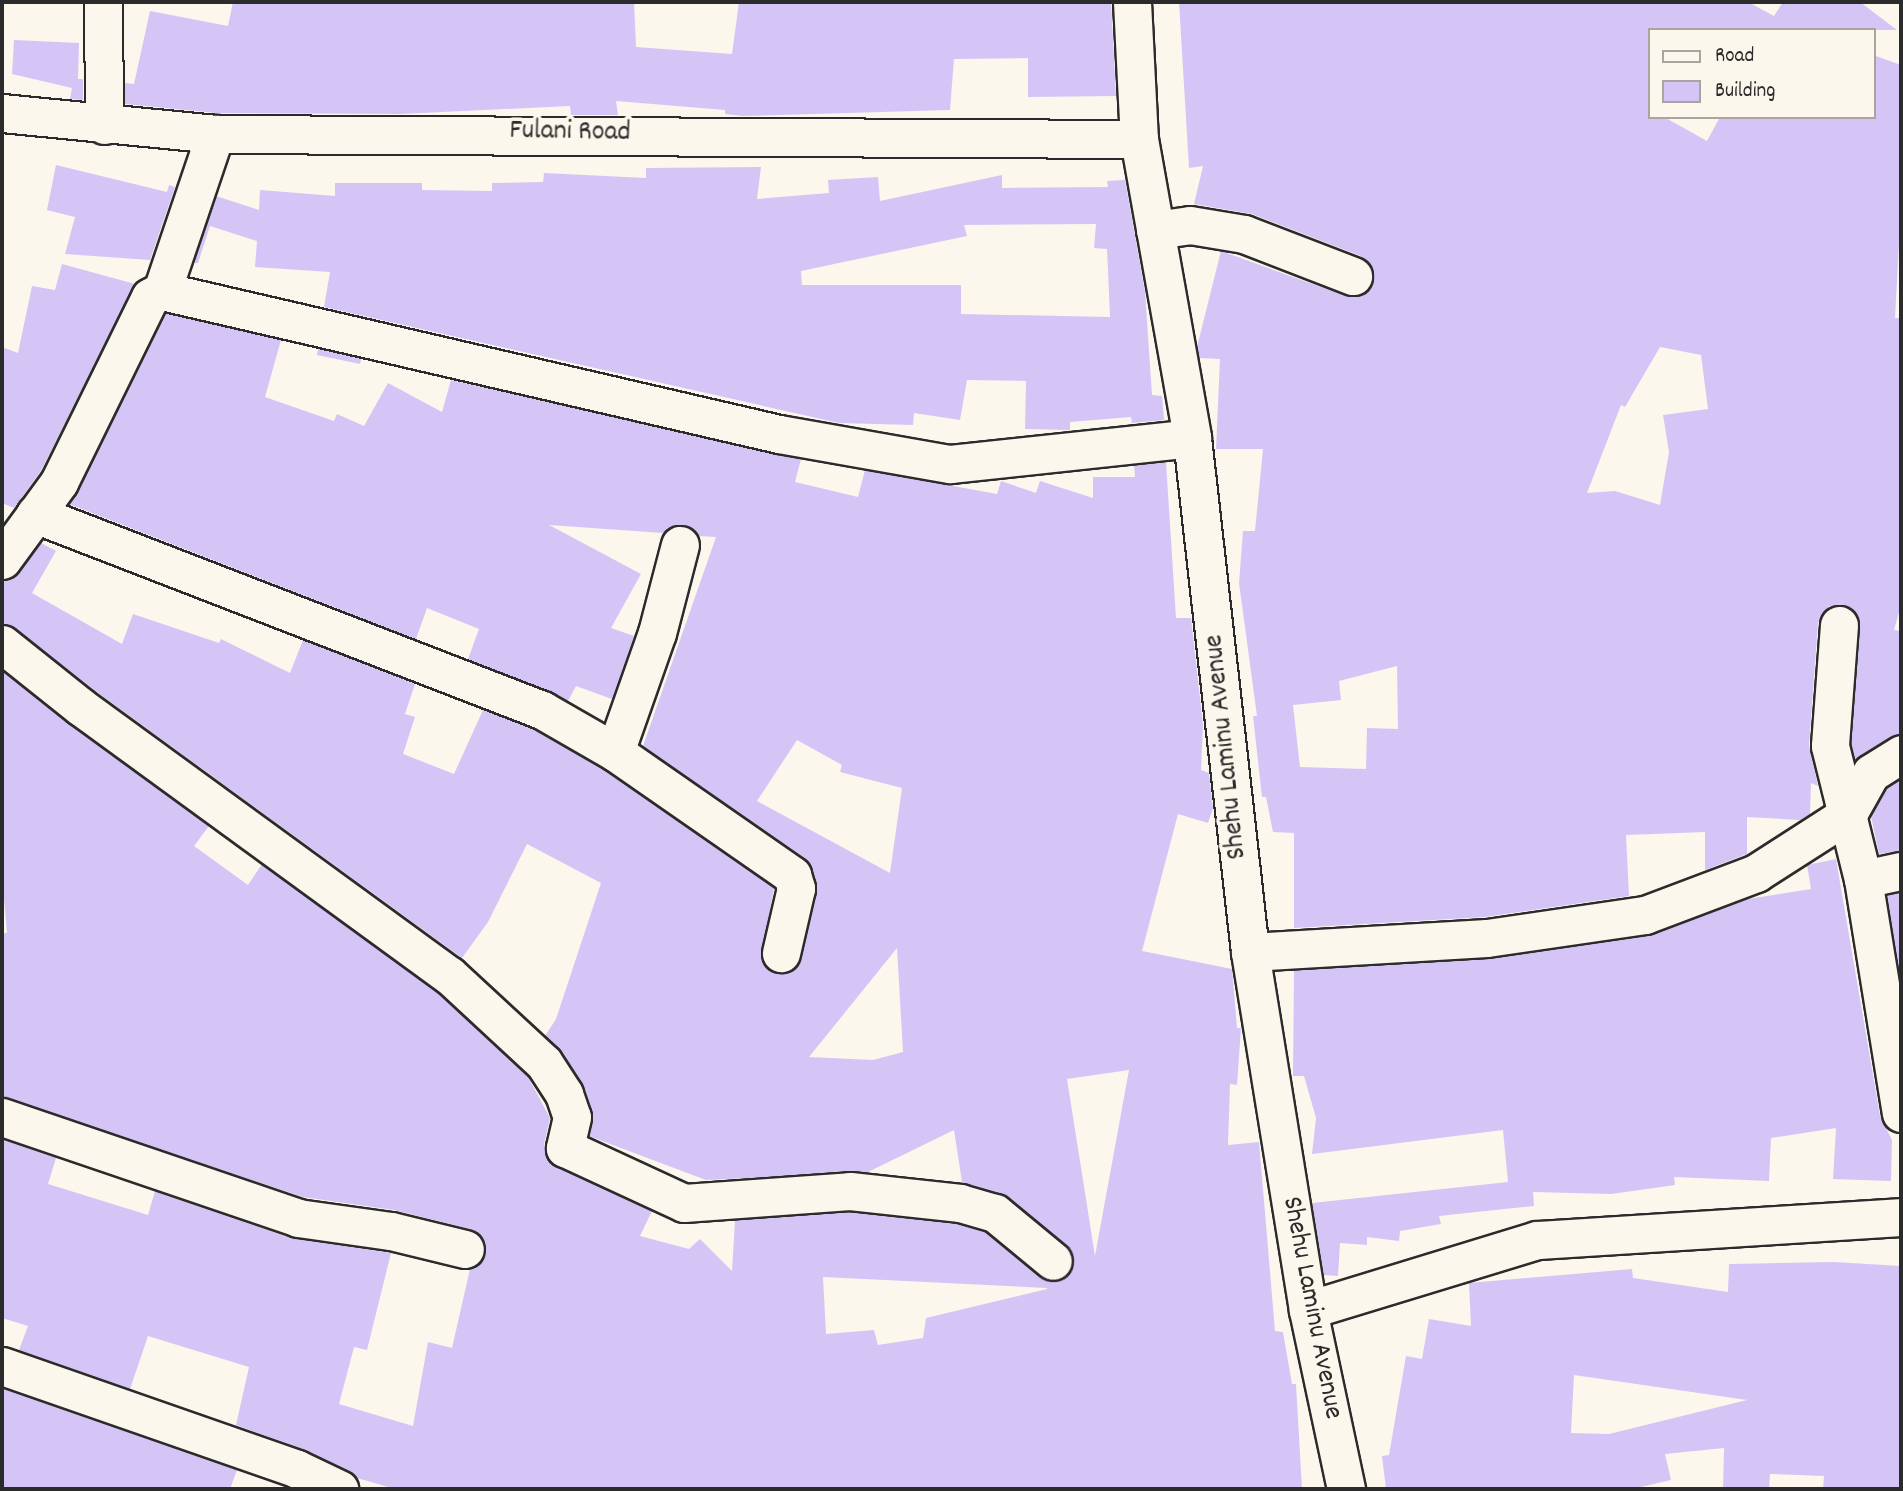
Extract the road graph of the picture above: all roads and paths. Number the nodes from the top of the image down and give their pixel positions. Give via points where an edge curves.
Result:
1 (103, 2) edge
2 (1132, 2) edge
3 (2, 113) edge
4 (104, 125) junction
5 (215, 134) junction
6 (1139, 139) junction
7 (1155, 230) junction
8 (1353, 276) dead end
9 (162, 291) junction
10 (1192, 438) junction
11 (21, 517) edge
12 (680, 545) dead end
13 (2, 560) edge
14 (1839, 625) dead end
15 (2, 644) edge
16 (615, 752) junction
17 (1901, 754) edge
18 (1848, 814) junction
19 (1901, 871) edge
20 (1863, 879) junction
21 (1250, 951) junction
22 (780, 953) dead end
23 (1901, 1113) edge
24 (2, 1117) edge
25 (1901, 1217) edge
26 (465, 1249) dead end
27 (1053, 1261) dead end
28 (1308, 1310) junction
29 (2, 1366) edge
30 (339, 1489) edge
31 (1346, 1489) edge

1 - 4 street
2 - 6 street, Shehu Laminu Avenue
3 - 4 street, Fulani Road
4 - 5 street, Fulani Road
5 - 6 street, Fulani Road
5 - 9 street
6 - 7 street, Shehu Laminu Avenue
7 - 8 street via 1190,225 1244,234
7 - 10 street, Shehu Laminu Avenue
9 - 10 street via 779,434 950,464
9 - 11 street via 150,297 60,482
10 - 21 street, Shehu Laminu Avenue
11 - 13 street
11 - 16 street via 542,710
12 - 16 street via 657,634
14 - 18 street via 1830,746
15 - 27 street via 81,707 449,975 544,1063 572,1117 565,1148 684,1203 850,1191 960,1203 995,1213
16 - 22 street via 792,875 796,888
17 - 18 street via 1871,773
18 - 20 street
18 - 21 street via 1756,873 1645,915 1487,938
19 - 20 street
20 - 23 street
21 - 28 street, Shehu Laminu Avenue
24 - 26 street via 286,1214
25 - 28 street via 1537,1240
28 - 31 street, Shehu Laminu Avenue
29 - 30 street via 297,1469

